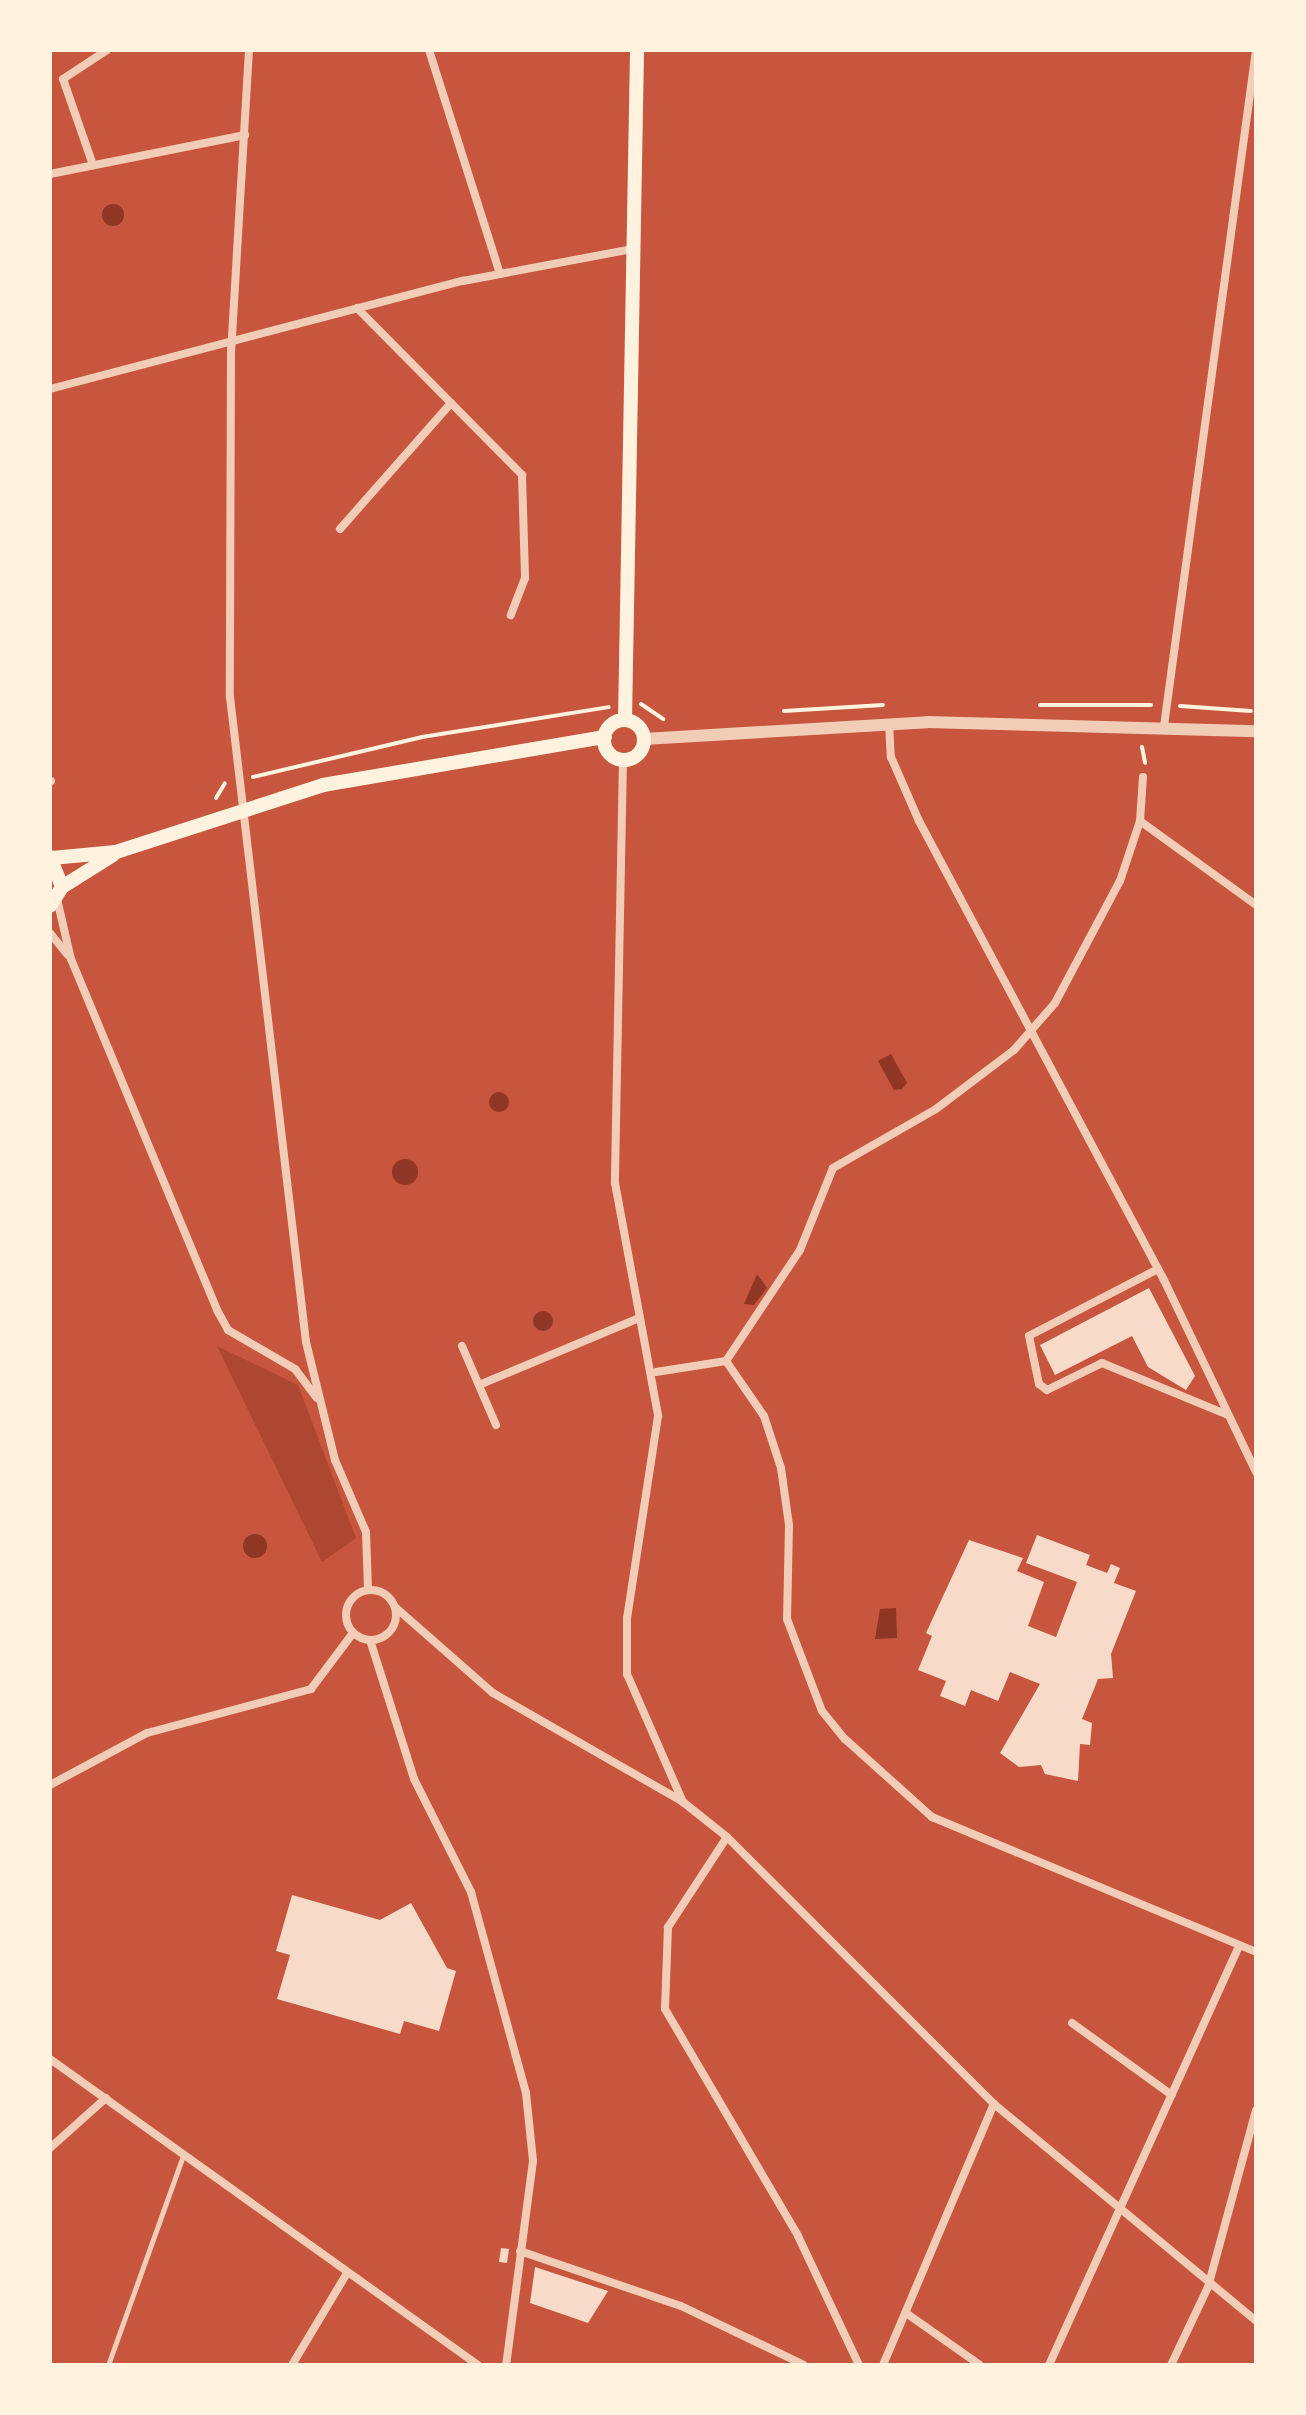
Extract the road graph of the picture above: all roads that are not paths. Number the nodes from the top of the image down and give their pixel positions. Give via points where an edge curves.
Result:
1 (107, 50) edge
2 (249, 50) edge
3 (429, 50) edge
4 (637, 50) edge
5 (1256, 50) edge
6 (1254, 104) edge
7 (245, 135) junction
8 (93, 165) junction
9 (50, 174) edge
10 (633, 249) junction
11 (500, 274) junction
12 (357, 308) junction
13 (234, 338) junction
14 (50, 389) edge
15 (451, 403) junction
16 (340, 529) dead end
17 (511, 615) dead end
18 (625, 720) junction
19 (889, 723) junction
20 (1164, 726) junction
21 (1256, 731) edge
22 (605, 737) junction
23 (644, 739) junction
24 (623, 759) junction
25 (1143, 777) road end
26 (241, 810) junction
27 (1140, 821) junction
28 (116, 852) junction
29 (51, 858) edge
30 (56, 897) edge
31 (1255, 905) edge
32 (50, 933) edge
33 (71, 959) junction
34 (1028, 1033) junction
35 (1158, 1269) junction
36 (639, 1318) junction
37 (462, 1346) dead end
38 (726, 1361) junction
39 (656, 1372) junction
40 (479, 1385) junction
41 (320, 1402) junction
42 (1229, 1416) junction
43 (496, 1425) dead end
44 (1249, 1457) junction
45 (1256, 1466) edge
46 (1256, 1472) edge
47 (368, 1590) junction
48 (395, 1607) junction
49 (353, 1633) junction
50 (370, 1640) junction
51 (50, 1785) edge
52 (683, 1802) junction
53 (727, 1837) junction
54 (1239, 1947) junction
55 (1256, 1952) edge
56 (1072, 2023) dead end
57 (50, 2059) edge
58 (1172, 2095) junction
59 (106, 2098) junction
60 (994, 2104) junction
61 (1256, 2110) edge
62 (50, 2148) edge
63 (184, 2154) junction
64 (1117, 2213) junction
65 (520, 2251) junction
66 (347, 2273) junction
67 (1208, 2287) junction
68 (906, 2313) junction
69 (1256, 2321) edge
70 (108, 2365) edge
71 (292, 2365) edge
72 (478, 2365) edge
73 (506, 2365) edge
74 (804, 2365) edge
75 (859, 2365) edge
76 (883, 2365) edge
77 (980, 2365) edge
78 (1049, 2365) edge
79 (1171, 2365) edge

1 - 8 street via 63,79
2 - 7 street
3 - 11 street
4 - 10 main road
5 - 6 street
6 - 20 street
7 - 8 street
7 - 13 street
8 - 9 street
10 - 11 street
10 - 18 main road
11 - 12 street
12 - 13 street
12 - 15 street
13 - 14 street
13 - 26 street via 230,697
15 - 16 street
15 - 17 street via 522,475 525,578
18 - 22 main road
18 - 23 main road
19 - 20 street
19 - 23 street
19 - 34 street via 891,757 919,821
20 - 21 street
22 - 24 main road via 611,755
22 - 26 main road via 413,766
23 - 24 main road via 636,756
24 - 36 street via 615,1183
25 - 27 street
26 - 28 main road
26 - 41 street via 306,1342
27 - 31 street
27 - 34 street via 1096,931
28 - 29 main road
28 - 30 main road
29 - 30 main road
30 - 33 street
32 - 33 street
33 - 41 street via 228,1330 295,1369
34 - 35 street
34 - 38 street via 936,1109 833,1168 800,1250
35 - 42 street
35 - 42 street via 1029,1336 1039,1384 1047,1390 1102,1363
36 - 39 street
36 - 40 street
37 - 40 street
38 - 39 street
38 - 54 street via 764,1416 781,1468 789,1525 787,1619 822,1711 845,1739 932,1817
39 - 52 street via 658,1416 627,1618 627,1674
40 - 43 street
41 - 47 street via 366,1532
42 - 44 street
44 - 45 street
44 - 46 street
47 - 48 street
47 - 49 street via 346,1607
48 - 50 street via 391,1630
48 - 52 street via 493,1693
49 - 50 street
49 - 51 street via 311,1689 147,1733
50 - 65 street via 414,1779 471,1892 526,2093 533,2161
52 - 53 street
53 - 60 street
53 - 75 street via 668,1927 665,2009 798,2236
54 - 55 street
54 - 58 street
56 - 58 street
57 - 59 street
58 - 64 street
59 - 62 street
59 - 63 street
60 - 64 street
60 - 68 street
61 - 67 street
63 - 66 street
63 - 70 lane
64 - 67 street
64 - 78 street
65 - 73 street
65 - 74 street via 681,2306
66 - 71 street
66 - 72 street
67 - 69 street
67 - 79 street
68 - 76 street
68 - 77 street

